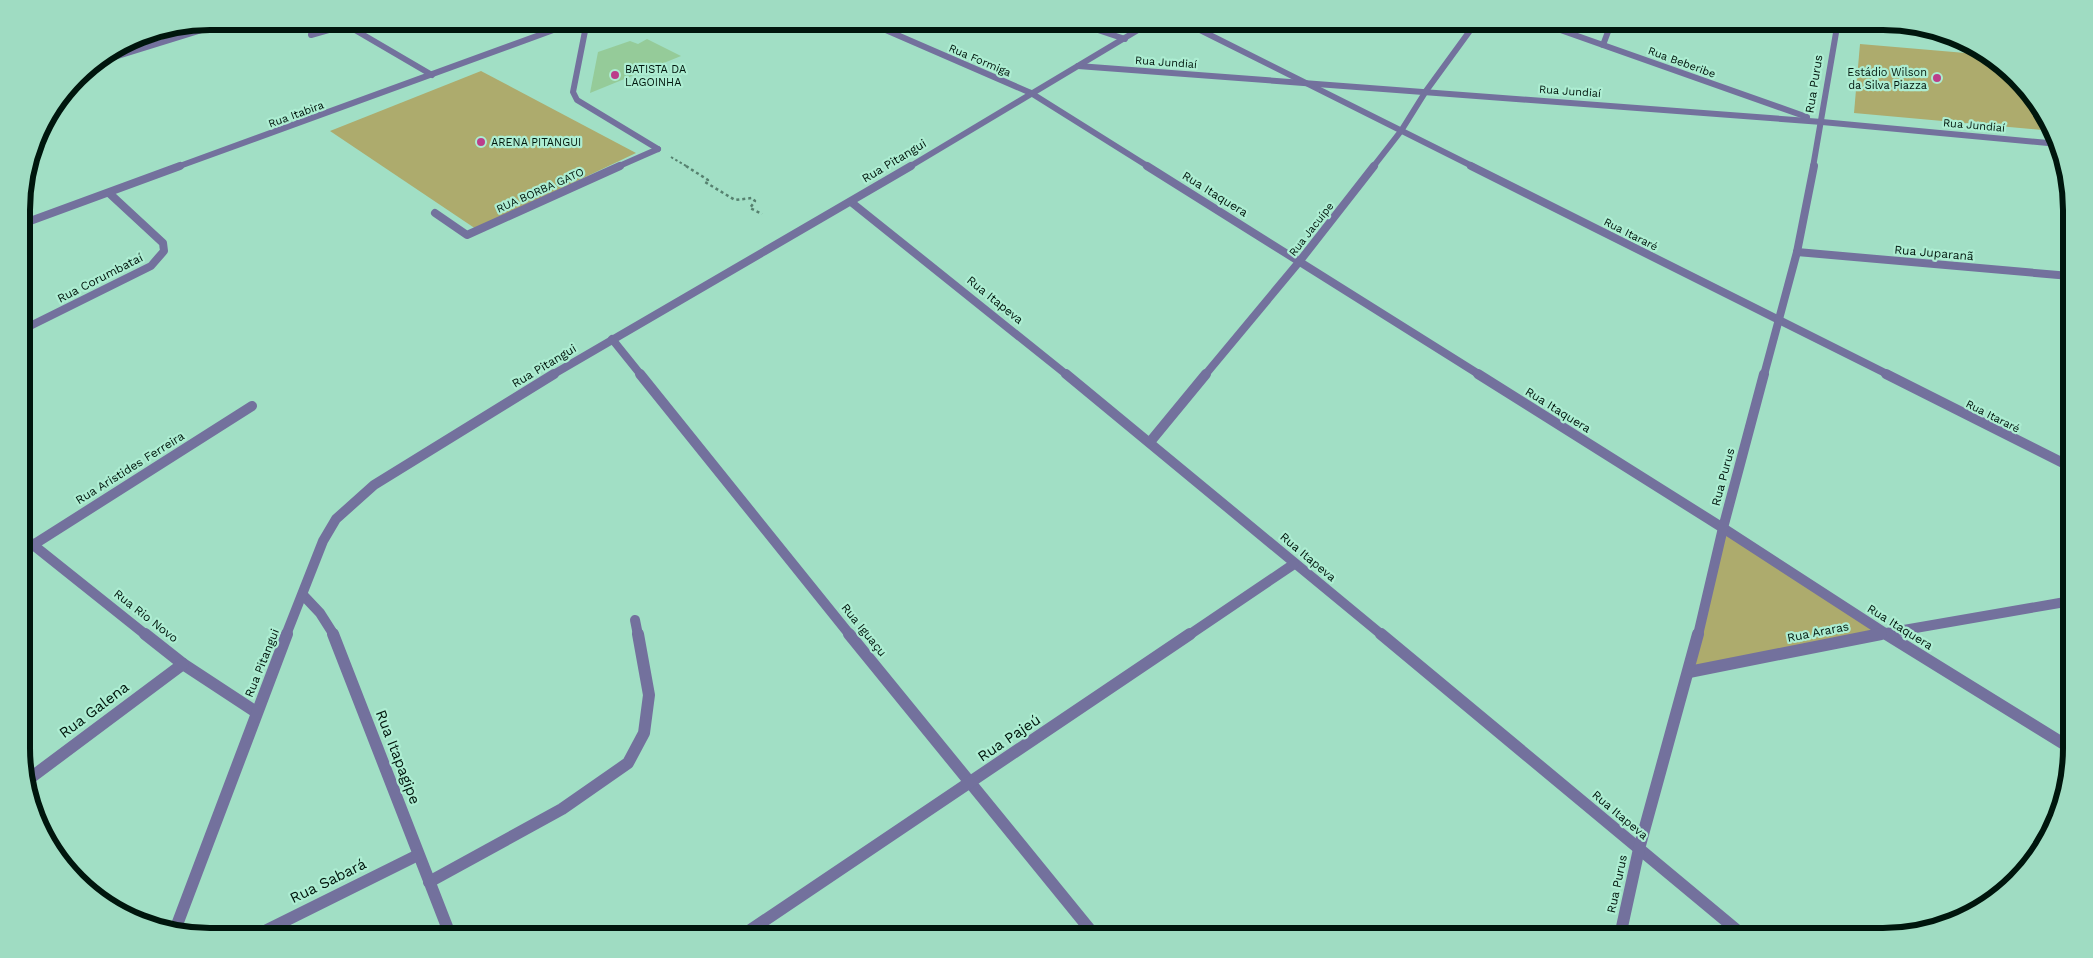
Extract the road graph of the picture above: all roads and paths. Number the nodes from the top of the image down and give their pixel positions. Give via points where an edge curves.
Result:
1 (202, 30) edge
2 (328, 30) edge
3 (354, 30) edge
4 (553, 30) edge
5 (585, 30) edge
6 (887, 30) edge
7 (1098, 30) edge
8 (1139, 30) edge
9 (1200, 30) edge
10 (1471, 30) edge
11 (1560, 30) edge
12 (1609, 30) edge
13 (1837, 30) edge
14 (311, 35) dead end
15 (1125, 39) junction
16 (1603, 45) junction
17 (115, 57) edge
18 (1078, 66) junction
19 (432, 74) junction
20 (1308, 84) junction
21 (1426, 92) junction
22 (1031, 93) junction
23 (1822, 122) junction
24 (1401, 131) junction
25 (2050, 143) edge
26 (658, 149) junction
27 (109, 193) junction
28 (851, 202) junction
29 (435, 213) dead end
30 (762, 214) dead end
31 (30, 221) edge
32 (1796, 252) junction
33 (1299, 262) junction
34 (2063, 275) edge
35 (1779, 320) junction
36 (30, 326) edge
37 (612, 339) junction
38 (252, 406) dead end
39 (1150, 442) junction
40 (2063, 463) edge
41 (1723, 528) junction
42 (30, 543) edge
43 (33, 545) junction
44 (30, 547) edge
45 (1294, 564) junction
46 (303, 595) junction
47 (2063, 602) edge
48 (635, 620) dead end
49 (1885, 633) junction
50 (183, 664) junction
51 (1689, 672) junction
52 (256, 712) junction
53 (2063, 743) edge
54 (32, 776) edge
55 (970, 784) junction
56 (1639, 849) junction
57 (418, 855) junction
58 (429, 882) junction
59 (177, 925) edge
60 (271, 928) edge
61 (447, 928) edge
62 (754, 928) edge
63 (1089, 928) edge
64 (1622, 928) edge
65 (1734, 928) edge

1 - 17 street
2 - 14 street
3 - 19 street
4 - 19 street, Rua Itabira
5 - 26 street via 573,92 577,100
6 - 22 street, Rua Formiga
7 - 15 street
8 - 15 street, Rua Pitangui
9 - 20 street, Rua Itararé
10 - 21 street, Rua Jacuípe
11 - 16 street, Rua Beberibe
12 - 16 street
13 - 23 street, Rua Purus
15 - 18 street, Rua Pitangui
16 - 23 street, Rua Beberibe
18 - 20 street, Rua Jundiaí
18 - 22 street, Rua Pitangui
19 - 27 street, Rua Itabira
20 - 21 street, Rua Jundiaí
20 - 24 street, Rua Itararé
21 - 23 street, Rua Jundiaí
21 - 24 street, Rua Jacuípe
22 - 28 street, Rua Pitangui
22 - 33 street, Rua Itaquera
23 - 25 street, Rua Jundiaí
23 - 32 street, Rua Purus
24 - 33 street, Rua Jacuípe
24 - 35 street, Rua Itararé
26 - 29 street, RUA BORBA GATO via 467,235
26 - 30 path via 735,200 752,198 755,201 750,208
27 - 31 street, Rua Itabira
27 - 36 street, Rua Corumbataí via 163,243 164,251 159,259 137,274
28 - 37 street, Rua Pitangui
28 - 39 street, Rua Itapeva
32 - 34 street, Rua Juparanã
32 - 35 street, Rua Purus
33 - 39 street, Rua Jacuípe
33 - 41 street, Rua Itaquera
35 - 40 street, Rua Itararé
35 - 41 street, Rua Purus
37 - 46 street, Rua Pitangui via 374,485 352,503 336,519 323,541
37 - 55 street, Rua Iguaçu
38 - 43 street, Rua Aristides Ferreira
39 - 45 street, Rua Itapeva
41 - 49 street, Rua Itaquera
41 - 51 street, Rua Purus
42 - 43 street, Rua Rio Novo
43 - 44 street, Rua Aristides Ferreira
43 - 50 street, Rua Rio Novo
45 - 55 street, Rua Pajeú
45 - 56 street, Rua Itapeva
46 - 52 street, Rua Pitangui
46 - 57 street, Rua Itapagipe via 320,613 335,637
47 - 49 street, Rua Araras
48 - 58 street via 649,695 644,733 628,763 562,809
49 - 51 street, Rua Araras
49 - 53 street, Rua Itaquera
50 - 52 street, Rua Rio Novo
50 - 54 street, Rua Galena
51 - 56 street, Rua Purus
52 - 59 street, Rua Pitangui
55 - 62 street, Rua Pajeú
55 - 63 street, Rua Iguaçu
56 - 64 street, Rua Purus
56 - 65 street, Rua Itapeva
57 - 58 street, Rua Itapagipe
57 - 60 street, Rua Sabará
58 - 61 street, Rua Itapagipe

